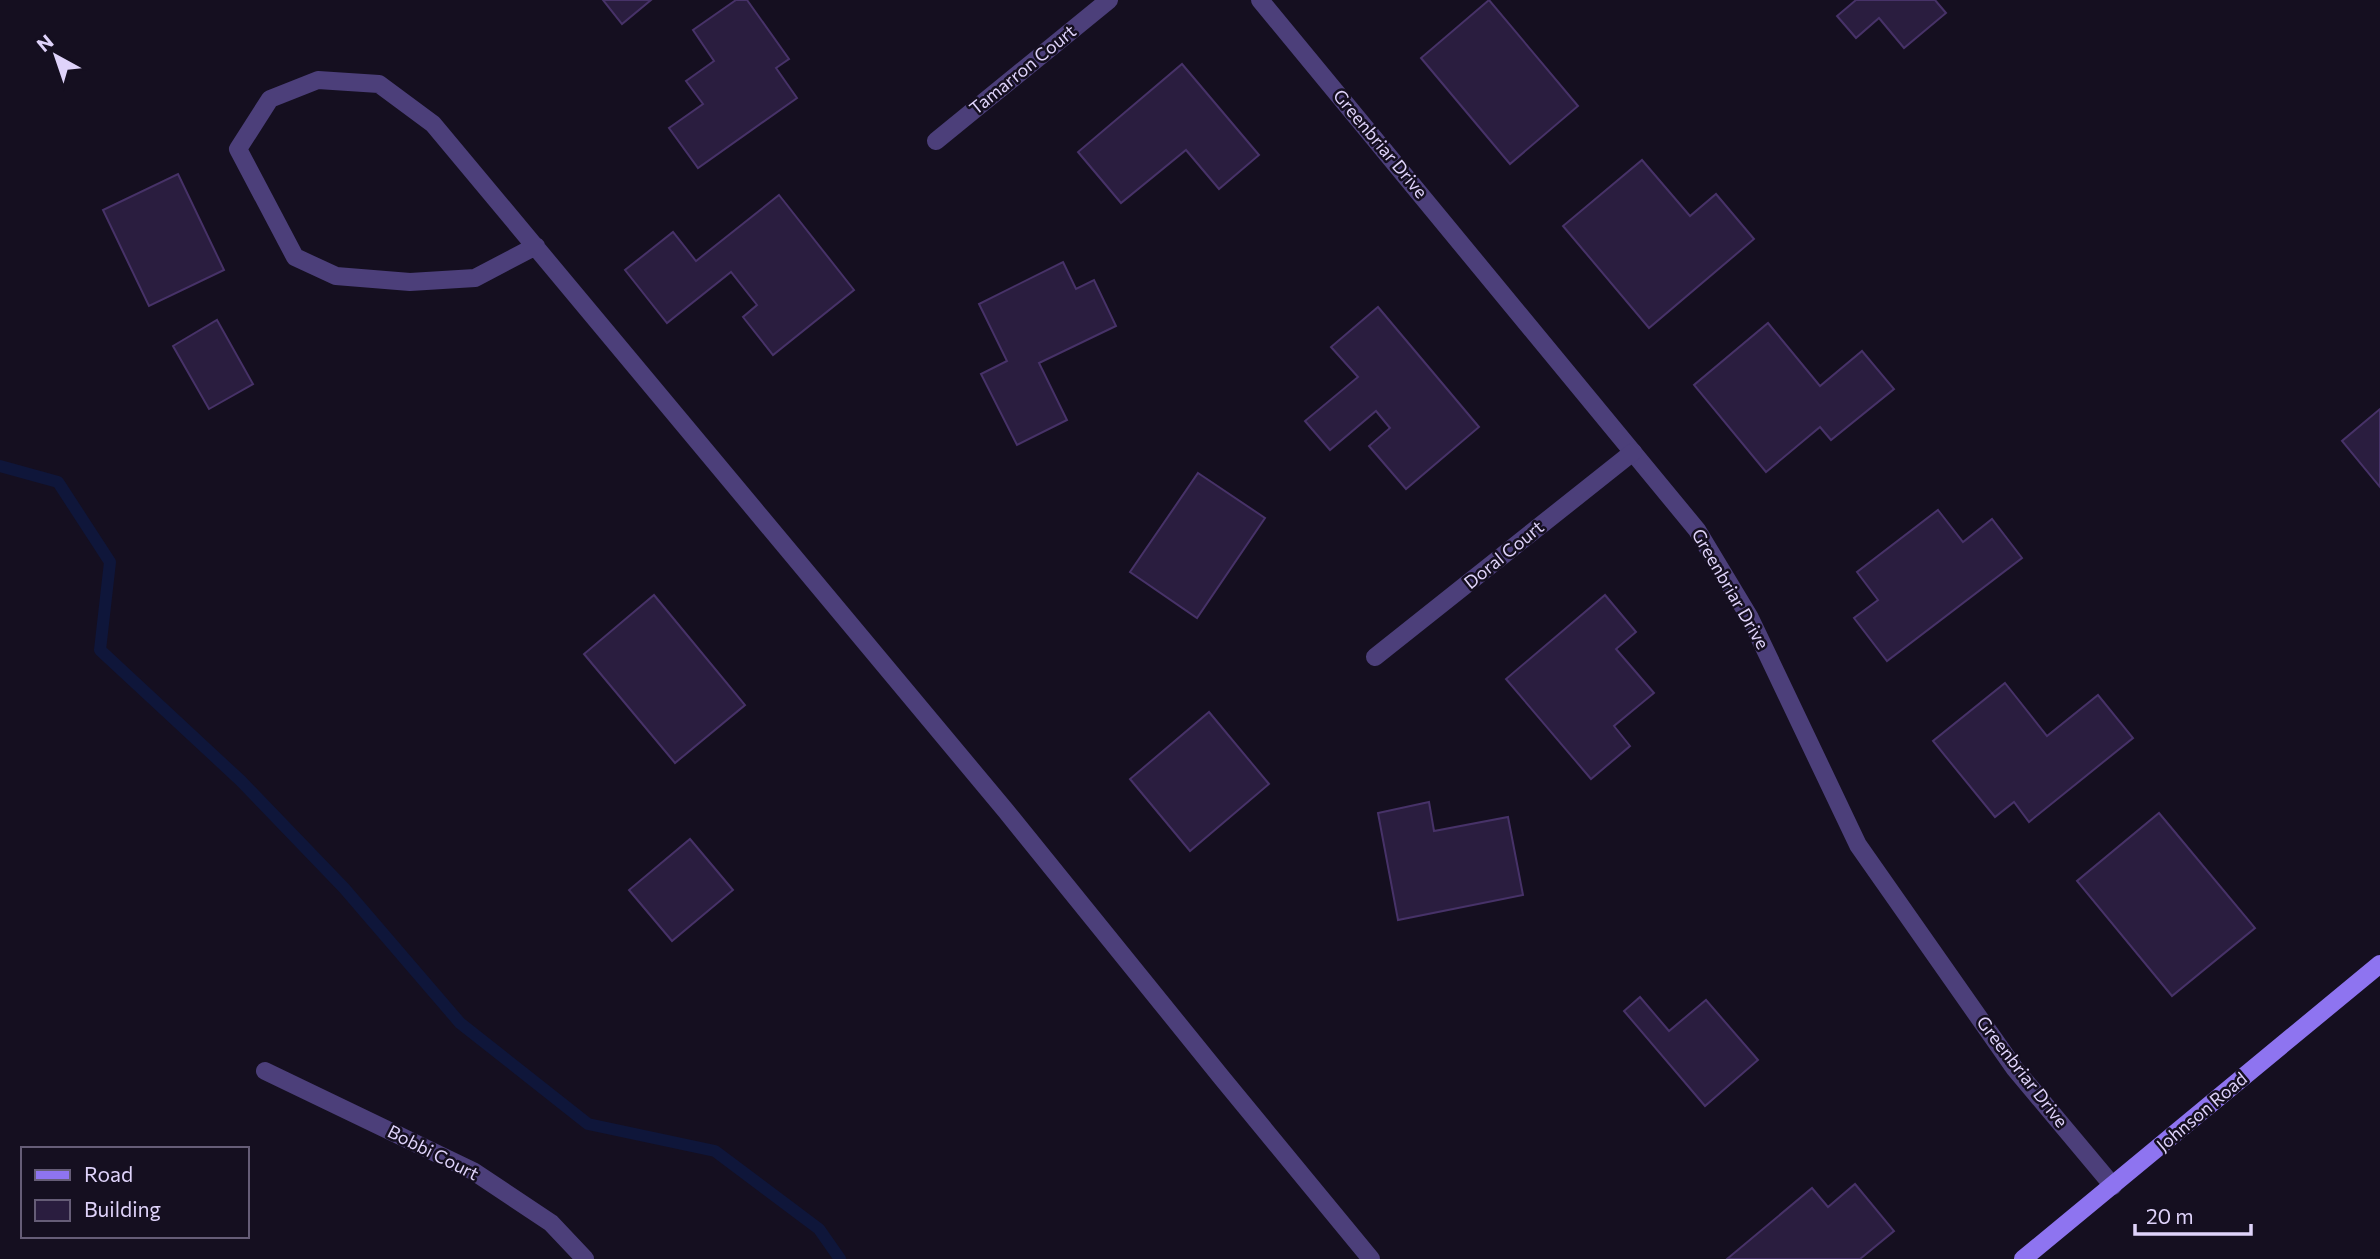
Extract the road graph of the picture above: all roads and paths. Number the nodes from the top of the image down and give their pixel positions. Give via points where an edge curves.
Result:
1 (1109, 0) edge
2 (1261, 0) edge
3 (936, 141) dead end
4 (536, 246) junction
5 (1633, 452) junction
6 (1376, 657) dead end
7 (2380, 964) edge
8 (265, 1071) dead end
9 (2113, 1186) junction
10 (585, 1259) edge
11 (1371, 1259) edge
12 (2023, 1259) edge

1 - 3 street, Tamarron Court
2 - 5 street, Greenbriar Drive
4 - 4 street via 433,124 379,84 318,80 270,99 238,149 295,257 336,276 410,282 475,278
4 - 11 street
5 - 6 street, Doral Court
5 - 9 street, Greenbriar Drive via 1697,530 1750,618 1858,845 2015,1069
7 - 9 street, Johnson Road
8 - 10 street, Bobbi Court via 473,1171 551,1223
9 - 12 street, Johnson Road

